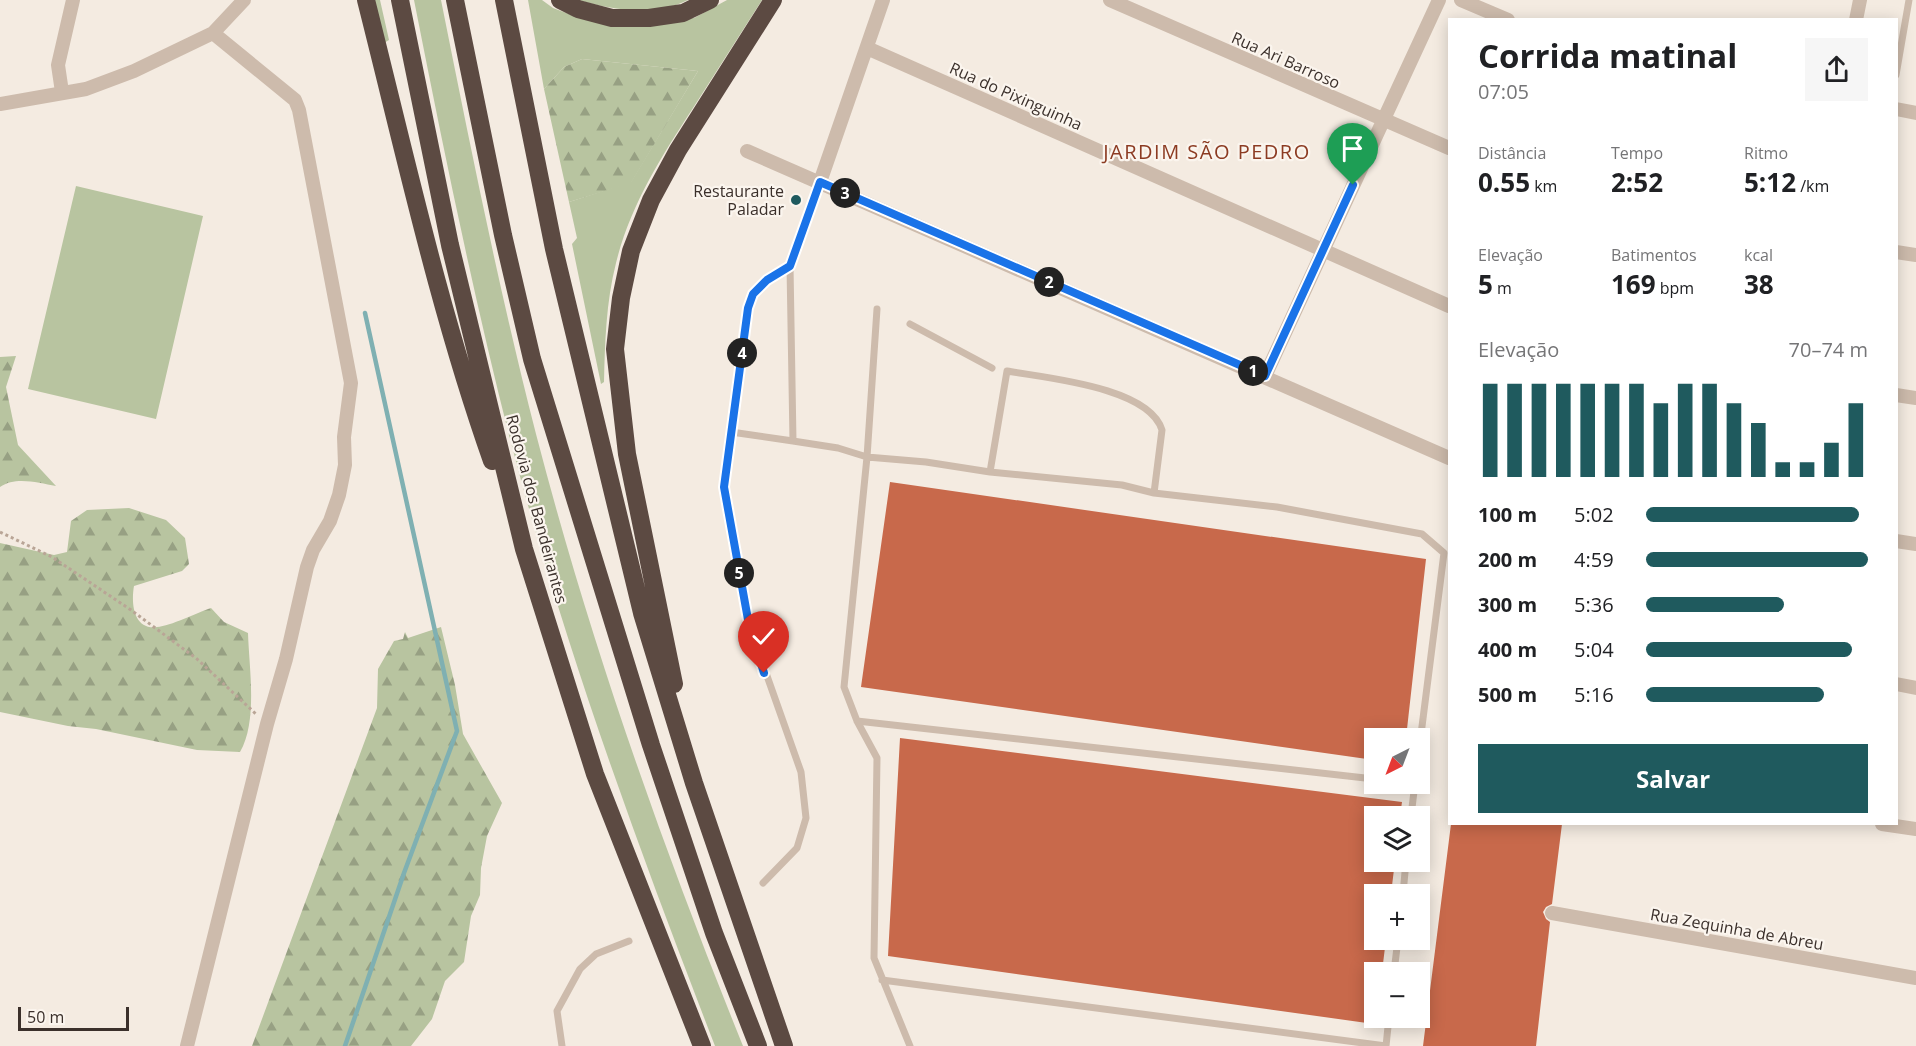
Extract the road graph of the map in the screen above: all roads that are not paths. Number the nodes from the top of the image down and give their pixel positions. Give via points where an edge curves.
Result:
1 (73, 0) edge
2 (244, 0) edge
3 (366, 0) edge
4 (400, 0) edge
5 (455, 0) edge
6 (504, 0) edge
7 (560, 0) edge
8 (710, 0) edge
9 (773, 0) edge
10 (882, 0) edge
11 (1110, 0) edge
12 (1439, 0) edge
13 (1461, 0) edge
14 (1860, 0) edge
15 (1909, 0) edge
16 (1503, 18) edge
17 (1856, 18) edge
18 (213, 33) junction
19 (867, 48) junction
20 (1898, 53) edge
21 (62, 92) junction
22 (0, 104) edge
23 (1898, 109) edge
24 (1916, 113) edge
25 (1384, 122) junction
26 (1448, 148) edge
27 (747, 151) dead end
28 (820, 182) junction
29 (1322, 249) junction
30 (1898, 252) edge
31 (1916, 255) edge
32 (790, 266) junction
33 (1448, 306) edge
34 (877, 309) dead end
35 (910, 324) dead end
36 (992, 368) dead end
37 (1265, 376) junction
38 (1898, 394) edge
39 (1916, 398) edge
40 (731, 432) junction
41 (793, 441) junction
42 (867, 457) junction
43 (1448, 458) edge
44 (990, 472) junction
45 (1154, 493) junction
46 (1898, 541) edge
47 (1916, 544) edge
48 (524, 549) junction
49 (1898, 684) edge
50 (1916, 688) edge
51 (857, 721) junction
52 (1422, 728) edge
53 (1364, 778) edge
54 (693, 783) junction
55 (1889, 825) edge
56 (1916, 829) edge
57 (763, 883) dead end
58 (1552, 913) dead end
59 (628, 942) dead end
60 (1916, 978) edge
61 (882, 980) junction
62 (1388, 1028) edge
63 (187, 1046) edge
64 (562, 1046) edge
65 (702, 1046) edge
66 (758, 1046) edge
67 (784, 1046) edge
68 (910, 1046) edge

1 - 21 street via 58,65
2 - 18 street
3 - 48 highway via 469,395
4 - 48 highway, Rodovia dos Bandeirantes via 450,245
5 - 66 highway via 532,359 651,745 714,933
6 - 54 highway via 554,249 636,591
7 - 8 highway via 612,18 649,18 683,13
9 - 54 highway via 651,200 631,251 615,350 627,454
10 - 19 street
11 - 25 street, Rua Ari Barroso
12 - 25 street
13 - 16 street
14 - 17 street
15 - 20 lane
18 - 21 street via 135,71 86,89
18 - 63 street via 295,100 351,383 339,495 306,567
19 - 28 street
19 - 29 street, Rua do Pixinguinha
21 - 22 street
23 - 24 street
25 - 26 street, Rua Ari Barroso
25 - 29 street
27 - 28 street
28 - 32 lane
28 - 37 street
29 - 33 street, Rua do Pixinguinha
29 - 37 street
30 - 31 street
32 - 40 lane via 753,294 748,308
32 - 41 lane
34 - 42 lane
35 - 36 lane
37 - 43 street
38 - 39 street
40 - 41 lane
40 - 57 lane via 724,487 749,625 801,772 806,818 797,848
41 - 42 lane
42 - 44 lane
42 - 51 lane via 844,687
44 - 45 lane
44 - 45 lane via 1006,371 1108,390 1152,413 1162,430
45 - 52 lane via 1277,507 1422,534 1444,553
46 - 47 street
48 - 65 highway, Rodovia dos Bandeirantes via 595,774
49 - 50 street
51 - 53 lane
51 - 61 lane via 877,758 874,958
54 - 67 highway
55 - 56 street
58 - 60 street, Rua Zequinha de Abreu
59 - 64 lane via 596,954 580,969 557,1011
61 - 62 lane via 1386,1046
61 - 68 lane

